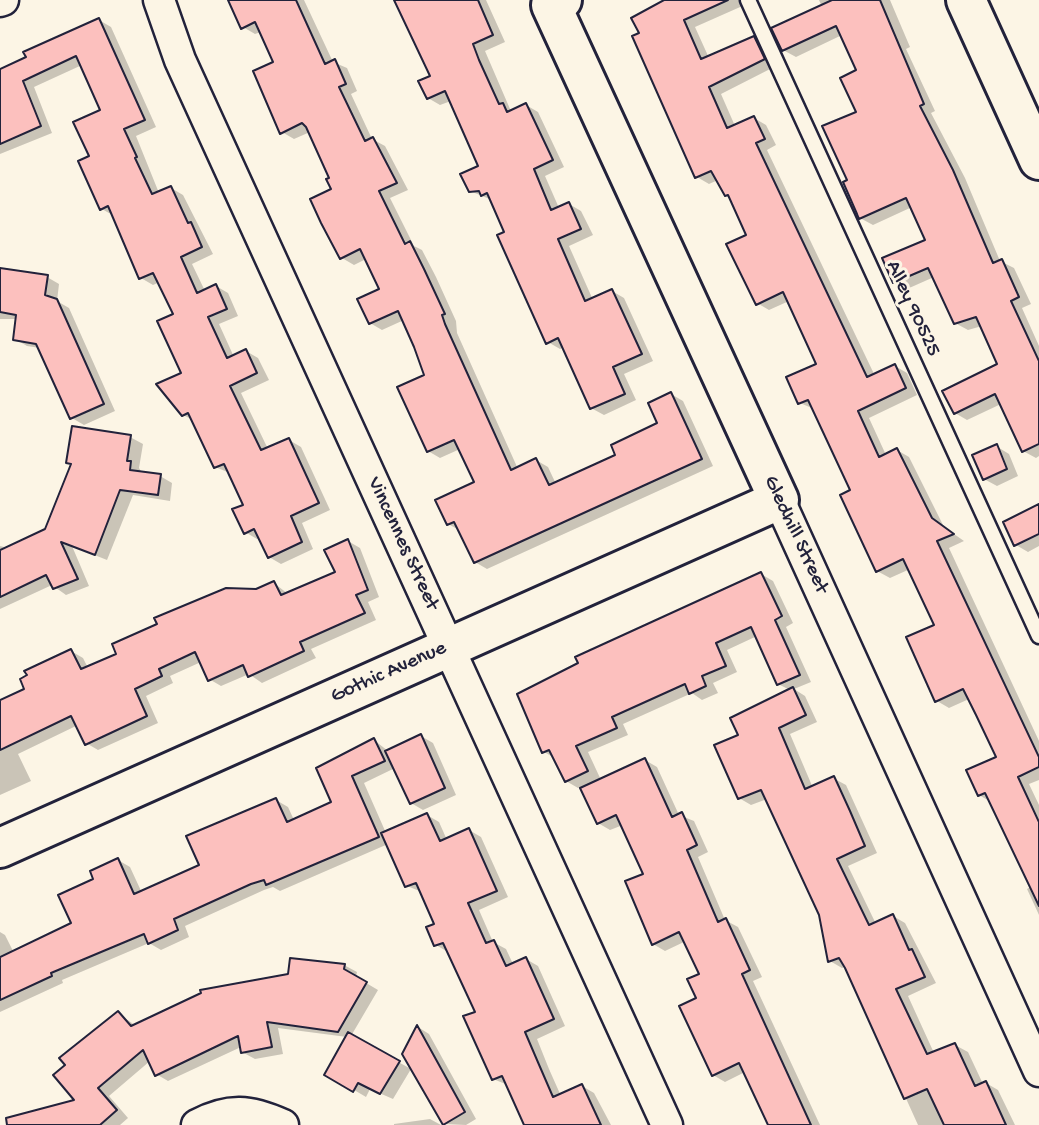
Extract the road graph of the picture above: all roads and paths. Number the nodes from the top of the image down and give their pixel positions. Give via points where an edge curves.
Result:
1 (159, 0) edge
2 (748, 0) edge
3 (965, 0) edge
4 (554, 2) edge
5 (1039, 160) edge
6 (779, 500) junction
7 (1039, 636) edge
8 (449, 647) junction
9 (0, 848) edge
10 (1039, 1071) edge
11 (197, 1125) edge
12 (283, 1125) edge
13 (667, 1125) edge

1 - 8 street, Vincennes Street via 180,61
2 - 7 lane, Alley 90525
3 - 5 street
4 - 6 street, Gledhill Street
6 - 8 street, Gothic Avenue
6 - 10 street, Gledhill Street
8 - 9 street, Gothic Avenue
8 - 13 street, Vincennes Street
11 - 12 street via 222,1113 256,1113

